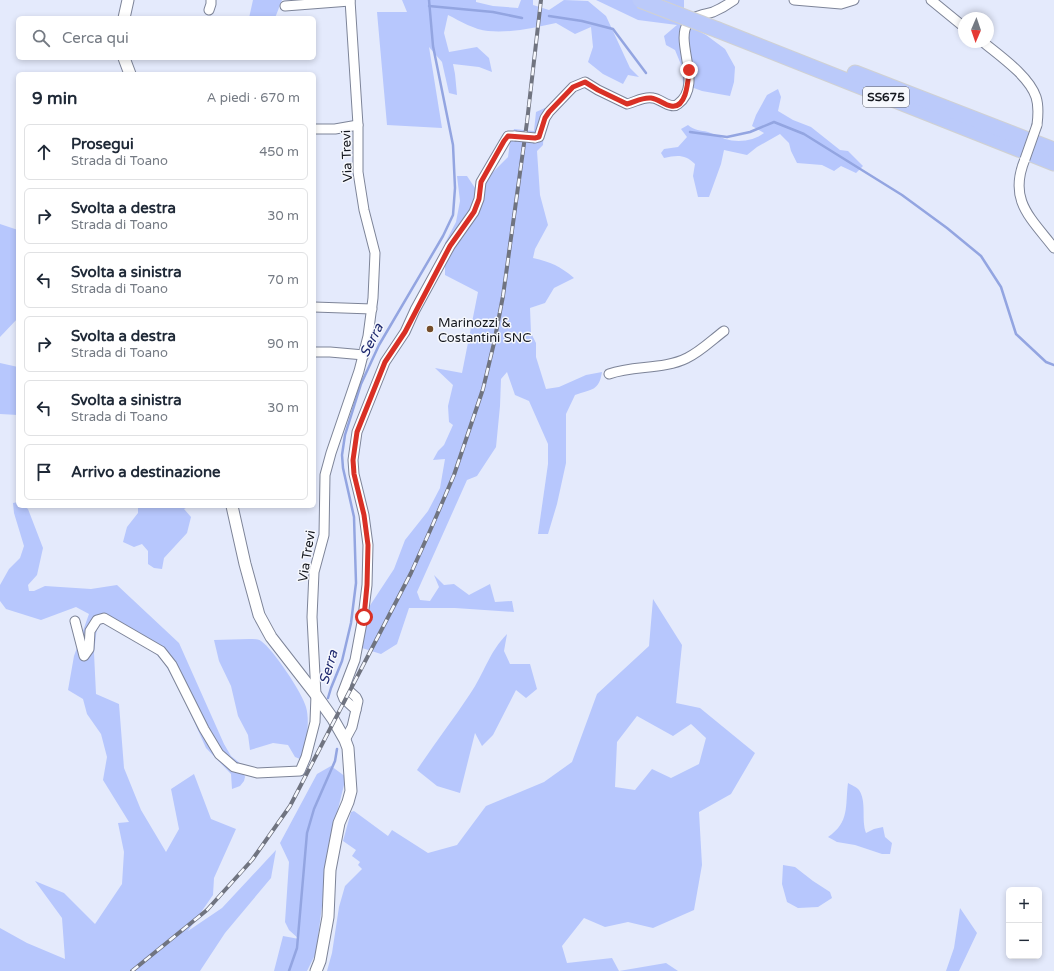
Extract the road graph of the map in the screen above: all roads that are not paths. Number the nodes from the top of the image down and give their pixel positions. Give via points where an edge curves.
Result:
1 (128, 0) edge
2 (211, 0) edge
3 (350, 0) edge
4 (640, 0) edge
5 (664, 0) edge
6 (734, 0) edge
7 (794, 0) edge
8 (854, 0) edge
9 (931, 0) edge
10 (284, 6) dead end
11 (209, 10) dead end
12 (124, 16) edge
13 (958, 22) edge
14 (721, 27) junction
15 (990, 48) edge
16 (125, 60) edge
17 (129, 72) edge
18 (358, 125) junction
19 (316, 129) edge
20 (1054, 150) edge
21 (1054, 163) edge
22 (1054, 248) edge
23 (316, 307) edge
24 (372, 309) junction
25 (724, 331) dead end
26 (316, 352) edge
27 (364, 355) junction
28 (608, 374) dead end
29 (232, 508) edge
30 (75, 621) dead end
31 (316, 695) junction
32 (345, 740) junction
33 (316, 971) edge

1 - 12 street
2 - 11 street
3 - 10 street, Via Trevi
3 - 18 street, Via Trevi
4 - 14 highway, SS675, bridge
5 - 14 highway, SS675
6 - 32 street, bridge via 712,12 696,16 688,23 685,30 688,86 685,96 676,106 652,98 643,98 627,104 585,82 573,87 549,112 539,137 508,136 481,182 474,212 450,246 405,332 385,362 357,432 353,460 368,545 367,585 364,617 346,688 358,701 352,727
7 - 8 street via 841,4
9 - 13 street
14 - 20 highway, SS675
14 - 21 highway, SS675
15 - 22 street, bridge via 1024,78 1037,98 1037,125 1020,172 1019,193 1026,213
16 - 17 street
18 - 19 street
18 - 24 street, Via Trevi via 358,172 375,253
23 - 24 street
24 - 27 street, Via Trevi
25 - 28 street via 687,358 673,363 619,370
26 - 27 street
27 - 31 street, Via Trevi via 325,475 324,535 314,572 312,617
29 - 31 street via 259,615 271,637
30 - 31 street, Via Trevi via 84,656 89,649 90,631 97,620 104,618 161,650 172,665 219,754 234,767 257,773 300,771 315,722
31 - 32 street
32 - 33 street via 351,791 339,823 330,870 328,917

